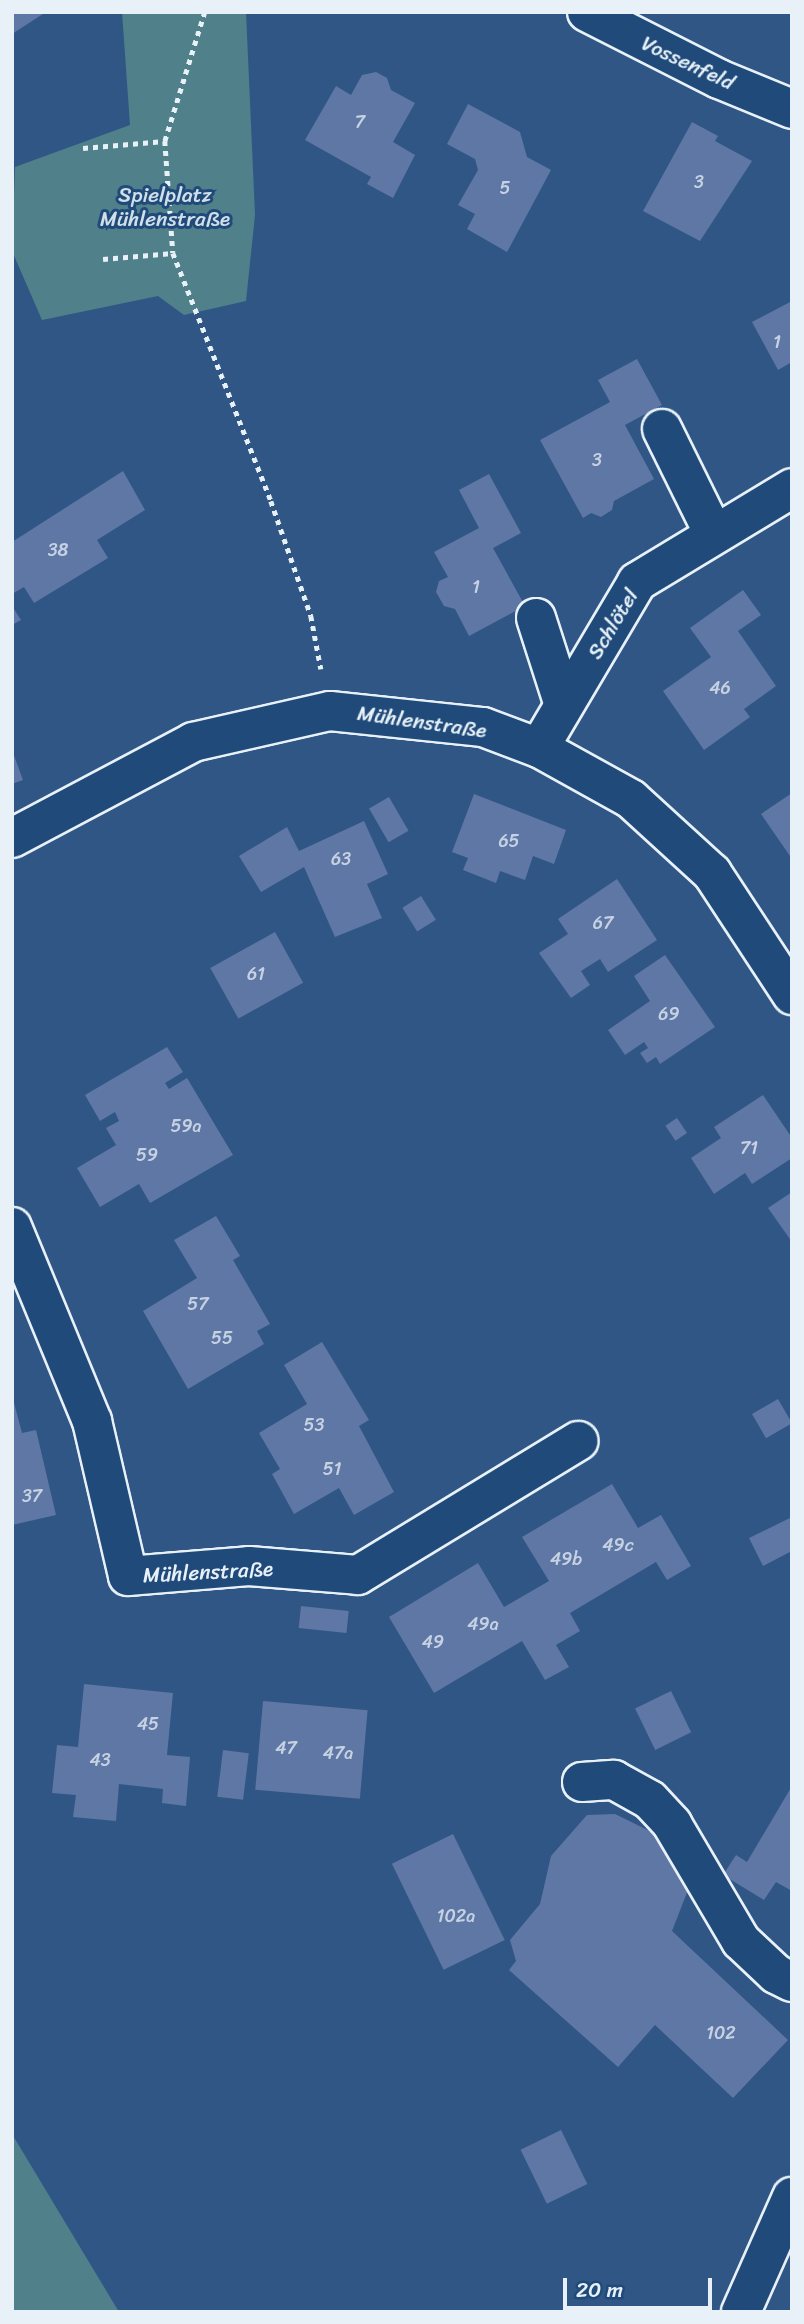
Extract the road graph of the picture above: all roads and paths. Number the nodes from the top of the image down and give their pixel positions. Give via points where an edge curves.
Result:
1 (205, 12) edge
2 (586, 12) edge
3 (792, 109) edge
4 (165, 141) junction
5 (83, 148) dead end
6 (173, 253) junction
7 (103, 259) dead end
8 (662, 429) dead end
9 (792, 488) edge
10 (713, 532) junction
11 (536, 618) dead end
12 (564, 705) junction
13 (330, 711) junction
14 (538, 748) junction
15 (12, 838) edge
16 (792, 995) edge
17 (12, 1227) edge
18 (578, 1441) dead end
19 (582, 1782) dead end
20 (792, 1982) edge
21 (792, 2197) edge
22 (741, 2312) edge

1 - 4 path
2 - 3 street, Vossenfeld via 719,79
4 - 5 path
4 - 6 path
6 - 7 path
6 - 13 path via 311,616
8 - 10 street
9 - 10 street, Schlötel
10 - 12 street, Schlötel via 637,582
11 - 12 street
12 - 14 street, Schlötel
13 - 14 street, Mühlenstraße via 483,727
13 - 15 street, Mühlenstraße via 193,742
14 - 16 street, Mühlenstraße via 632,799 712,873
17 - 18 street, Mühlenstraße via 92,1421 128,1576 249,1566 358,1575
19 - 20 street via 614,1780 650,1800 672,1824 741,1941 776,1974
21 - 22 street

